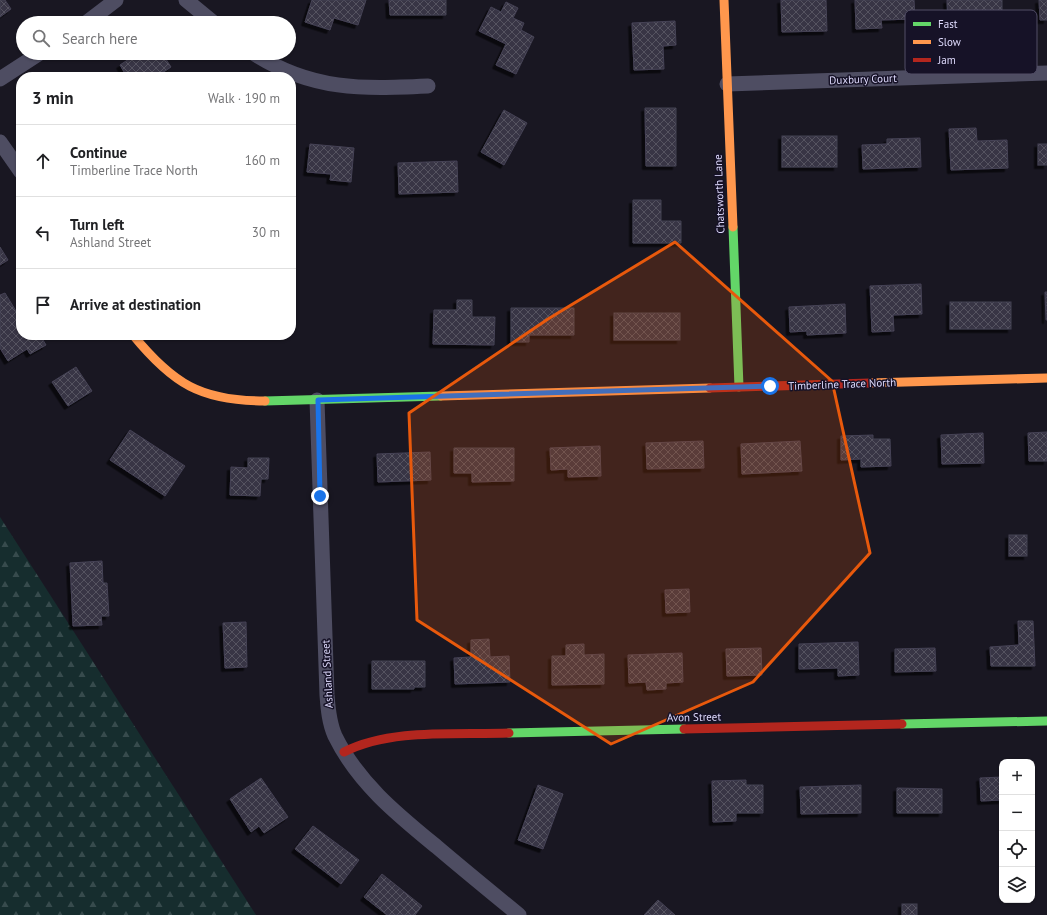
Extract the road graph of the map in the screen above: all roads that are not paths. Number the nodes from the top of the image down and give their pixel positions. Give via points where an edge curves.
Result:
1 (116, 0) edge
2 (186, 0) edge
3 (724, 0) edge
4 (95, 16) edge
5 (205, 16) edge
6 (29, 60) edge
7 (266, 60) edge
8 (290, 72) edge
9 (1037, 73) edge
10 (1047, 73) edge
11 (296, 74) edge
12 (1018, 74) edge
13 (0, 79) edge
14 (727, 84) junction
15 (428, 86) dead end
16 (0, 142) edge
17 (16, 165) edge
18 (137, 340) edge
19 (1047, 378) edge
20 (739, 387) junction
21 (318, 400) junction
22 (1047, 721) edge
23 (344, 752) junction
24 (519, 915) edge

1 - 4 street
2 - 5 street
3 - 14 street, Chatsworth Lane
6 - 13 street
7 - 8 street
9 - 10 street, Duxbury Court
11 - 15 street via 332,85 366,89
12 - 14 street, Duxbury Court
14 - 20 street, Chatsworth Lane
16 - 17 street
18 - 21 street, Timberline Trace North via 161,368 194,390 232,400
19 - 20 street, Timberline Trace North
20 - 21 street, Timberline Trace North
21 - 23 street, Ashland Street via 327,694 329,715
22 - 23 street, Avon Street via 398,736 362,743
23 - 24 street, Ashland Street via 367,784 392,810

